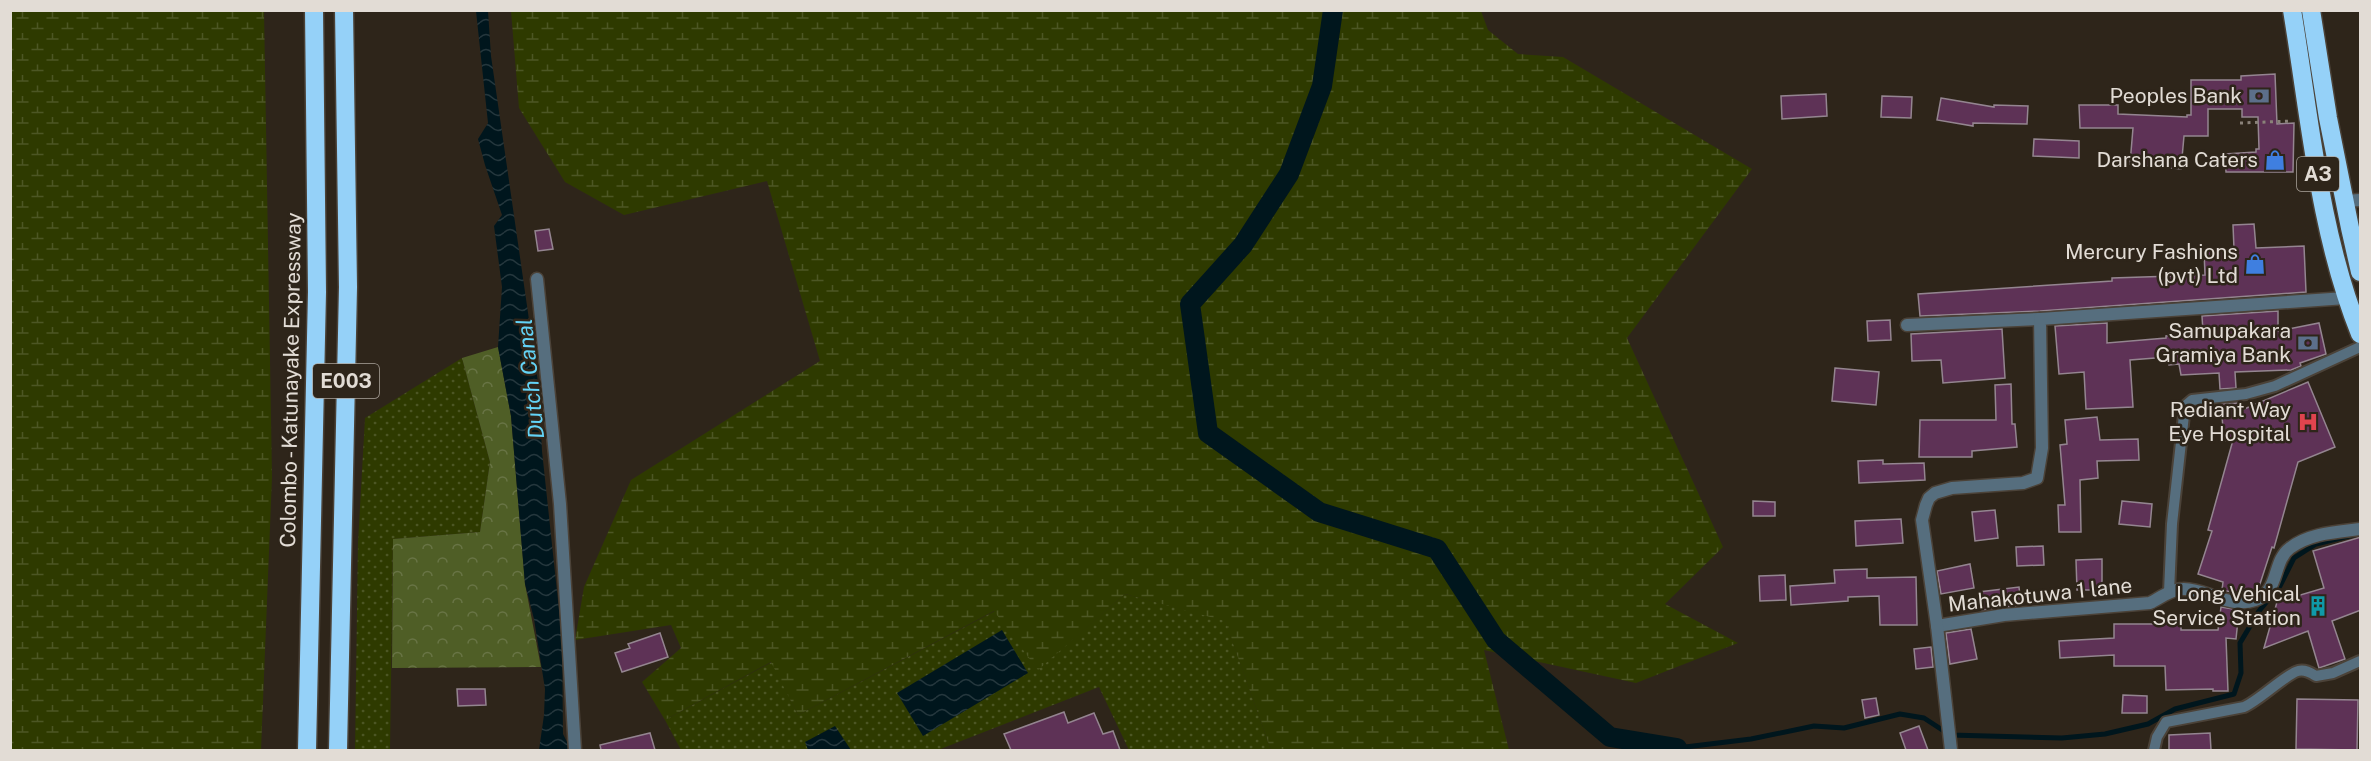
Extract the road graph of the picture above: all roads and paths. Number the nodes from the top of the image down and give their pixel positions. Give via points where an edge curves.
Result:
1 (314, 10) edge
2 (344, 10) edge
3 (2292, 10) edge
4 (2311, 10) edge
5 (2309, 120) junction
6 (2240, 123) dead end
7 (2353, 200) edge
8 (2361, 272) edge
9 (537, 279) dead end
10 (2346, 298) junction
11 (2040, 319) junction
12 (1907, 325) dead end
13 (2361, 334) edge
14 (2361, 347) edge
15 (2361, 529) edge
16 (2169, 592) junction
17 (1937, 626) junction
18 (2361, 661) edge
19 (307, 750) edge
20 (338, 750) edge
21 (575, 750) edge
22 (1951, 750) edge
23 (2154, 750) edge

1 - 19 highway, Colombo - Katunayake Expressway / E003 via 317,292
2 - 20 highway, E003 via 348,287
3 - 5 highway, A3
4 - 7 highway, A3 via 2328,118
5 - 6 path
5 - 10 highway, A3
7 - 8 highway, A3
9 - 21 street via 560,504
10 - 11 street
10 - 13 highway, A3
11 - 12 street
11 - 17 street via 2042,448 2037,478 2023,483 1952,488 1935,493 1926,505 1922,520
14 - 16 lane via 2275,387 2192,400 2185,406
15 - 16 street, Mahakotuwa 1 lane via 2318,534 2290,548 2270,590 2254,600 2236,602 2184,588
16 - 17 street, Mahakotuwa 1 lane via 2150,603 2004,615
17 - 22 street
18 - 23 lane via 2316,676 2297,670 2244,707 2166,722

